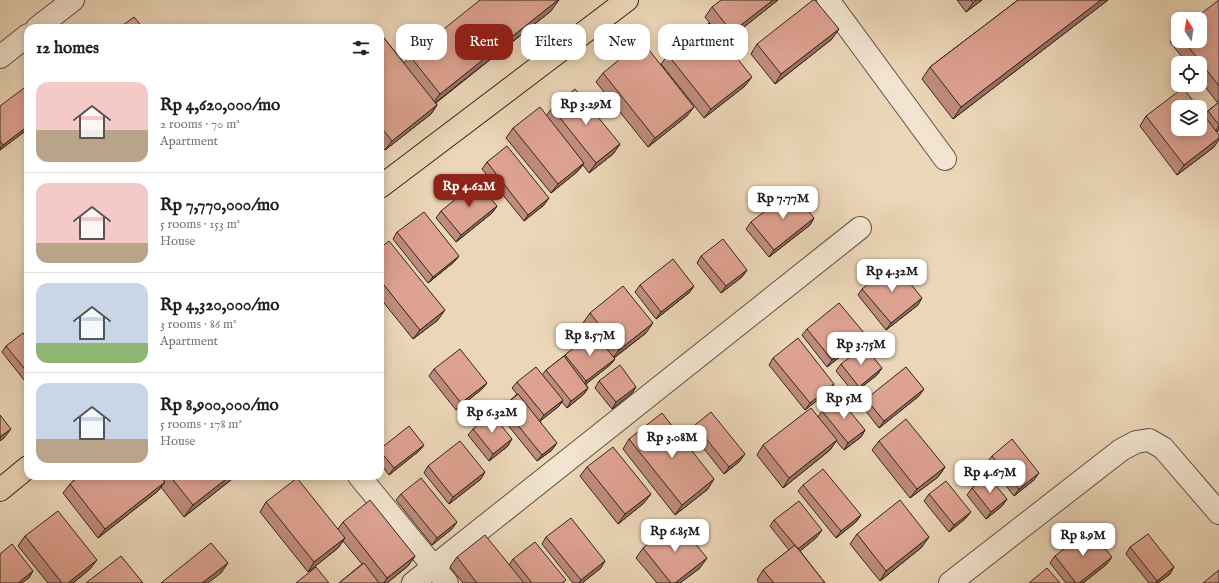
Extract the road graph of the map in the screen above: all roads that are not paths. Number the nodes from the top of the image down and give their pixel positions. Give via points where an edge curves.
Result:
1 (73, 0) edge
2 (627, 0) edge
3 (828, 0) edge
4 (42, 24) edge
5 (24, 38) edge
6 (0, 57) edge
7 (945, 159) dead end
8 (384, 184) edge
9 (860, 228) dead end
10 (24, 470) edge
11 (362, 480) edge
12 (0, 490) edge
13 (1219, 513) edge
14 (433, 566) junction
15 (413, 583) edge
16 (447, 583) edge
17 (950, 583) edge

1 - 4 street
2 - 8 main road
3 - 7 street
5 - 6 street
9 - 14 street
10 - 12 main road
11 - 14 street
13 - 17 street via 1163,448 1150,440 1136,442 1121,450
14 - 15 street
14 - 16 street

